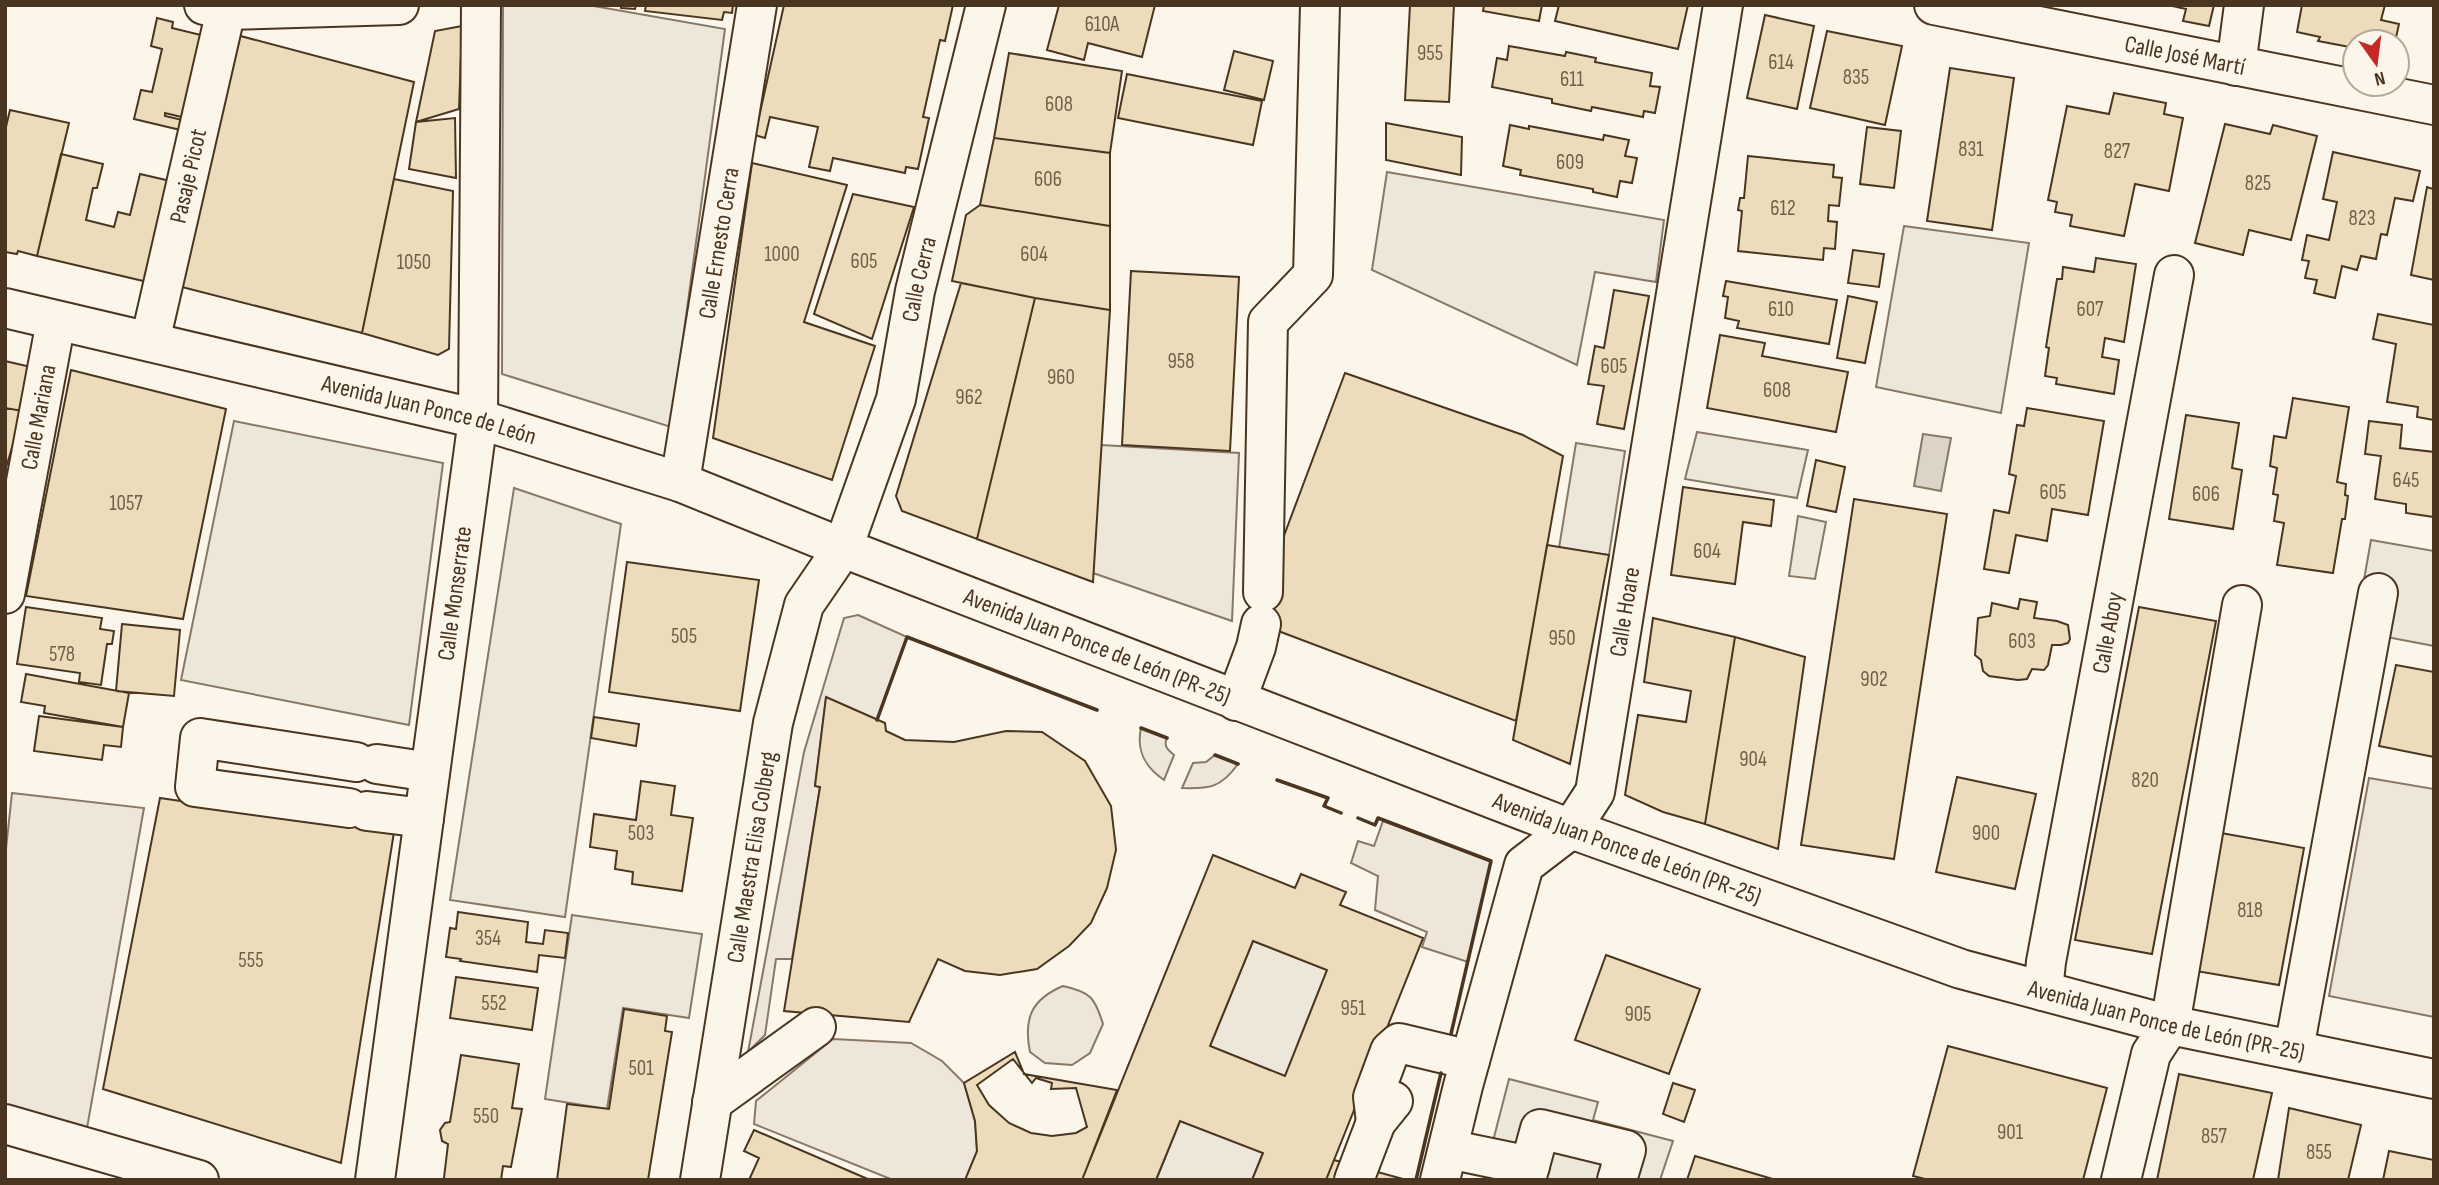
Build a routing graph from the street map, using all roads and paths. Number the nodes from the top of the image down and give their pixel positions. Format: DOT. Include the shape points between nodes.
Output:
graph roads {
  1 [pos="399,5"];
  2 [pos="481,5"];
  3 [pos="757,5"];
  4 [pos="986,5"];
  5 [pos="1320,5"];
  6 [pos="1723,5"];
  7 [pos="1934,5"];
  8 [pos="2245,5"];
  9 [pos="215,8"];
  10 [pos="2236,66"];
  11 [pos="2434,105"];
  12 [pos="2174,275"];
  13 [pos="5,308"];
  14 [pos="56,321"];
  15 [pos="152,342"];
  16 [pos="478,419"];
  17 [pos="680,482"];
  18 [pos="843,548"];
  19 [pos="2378,593"];
  20 [pos="5,594"];
  21 [pos="2242,605"];
  22 [pos="1236,701"];
  23 [pos="430,772"];
  24 [pos="424,818"];
  25 [pos="1571,829"];
  26 [pos="2043,991"];
  27 [pos="2170,1025"];
  28 [pos="816,1027"];
  29 [pos="2294,1049"];
  30 [pos="1470,1060"];
  31 [pos="2434,1079"];
  32 [pos="712,1102"];
  33 [pos="5,1124"];
  34 [pos="1444,1164"];
  35 [pos="1528,1173"];
  36 [pos="199,1180"];
  37 [pos="375,1180"];
  38 [pos="700,1180"];
  39 [pos="1354,1180"];
  40 [pos="1617,1180"];
  41 [pos="2121,1180"];
  1 -- 9 [label="street"];
  2 -- 16 [label="street, Calle Monserrate"];
  3 -- 17 [label="street, Calle Ernesto Cerra"];
  4 -- 18 [label="street, Calle Cerra" via="915,291 896,399"];
  5 -- 22 [label="street" via="1313,275 1268,322 1262,608 1256,647"];
  6 -- 25 [label="street, Calle Hoare" via="1595,792"];
  7 -- 10 [label="street, Calle José Martí"];
  8 -- 10 [label="street"];
  9 -- 15 [label="street, Pasaje Picot"];
  10 -- 11 [label="street, Calle José Martí"];
  12 -- 26 [label="street, Calle Aboy"];
  13 -- 14 [label="street, Avenida Juan Ponce de León"];
  14 -- 15 [label="street, Avenida Juan Ponce de León"];
  14 -- 20 [label="street, Calle Mariana"];
  15 -- 16 [label="street, Avenida Juan Ponce de León"];
  16 -- 17 [label="street, Avenida Juan Ponce de León"];
  16 -- 23 [label="street, Calle Monserrate"];
  17 -- 18 [label="street, Avenida Juan Ponce de León"];
  18 -- 22 [label="street, Avenida Juan Ponce de León (PR-25)"];
  18 -- 32 [label="street, Calle Maestra Elisa Colberg" via="804,605 774,723"];
  19 -- 29 [label="street"];
  21 -- 27 [label="street"];
  22 -- 25 [label="street, Avenida Juan Ponce de León (PR-25)"];
  23 -- 24 [label="street, Calle Monserrate"];
  23 -- 24 [label="street" via="200,738 195,787"];
  24 -- 37 [label="street, Calle Monserrate"];
  25 -- 26 [label="street, Avenida Juan Ponce de León (PR-25)" via="1961,969"];
  25 -- 30 [label="street, Calle Hoare" via="1524,865"];
  26 -- 27 [label="street, Avenida Juan Ponce de León (PR-25)"];
  27 -- 29 [label="street, Avenida Juan Ponce de León (PR-25)"];
  27 -- 41 [label="street" via="2151,1054"];
  28 -- 32 [label="street"];
  29 -- 31 [label="street, Avenida Juan Ponce de León (PR-25)"];
  30 -- 34 [label="street, Calle Hoare"];
  30 -- 39 [label="street" via="1399,1043 1390,1051 1373,1097 1376,1122"];
  32 -- 38 [label="street, Calle Maestra Elisa Colberg"];
  33 -- 36 [label="street"];
  34 -- 35 [label="street"];
  35 -- 40 [label="street" via="1540,1129 1626,1150"];
}
